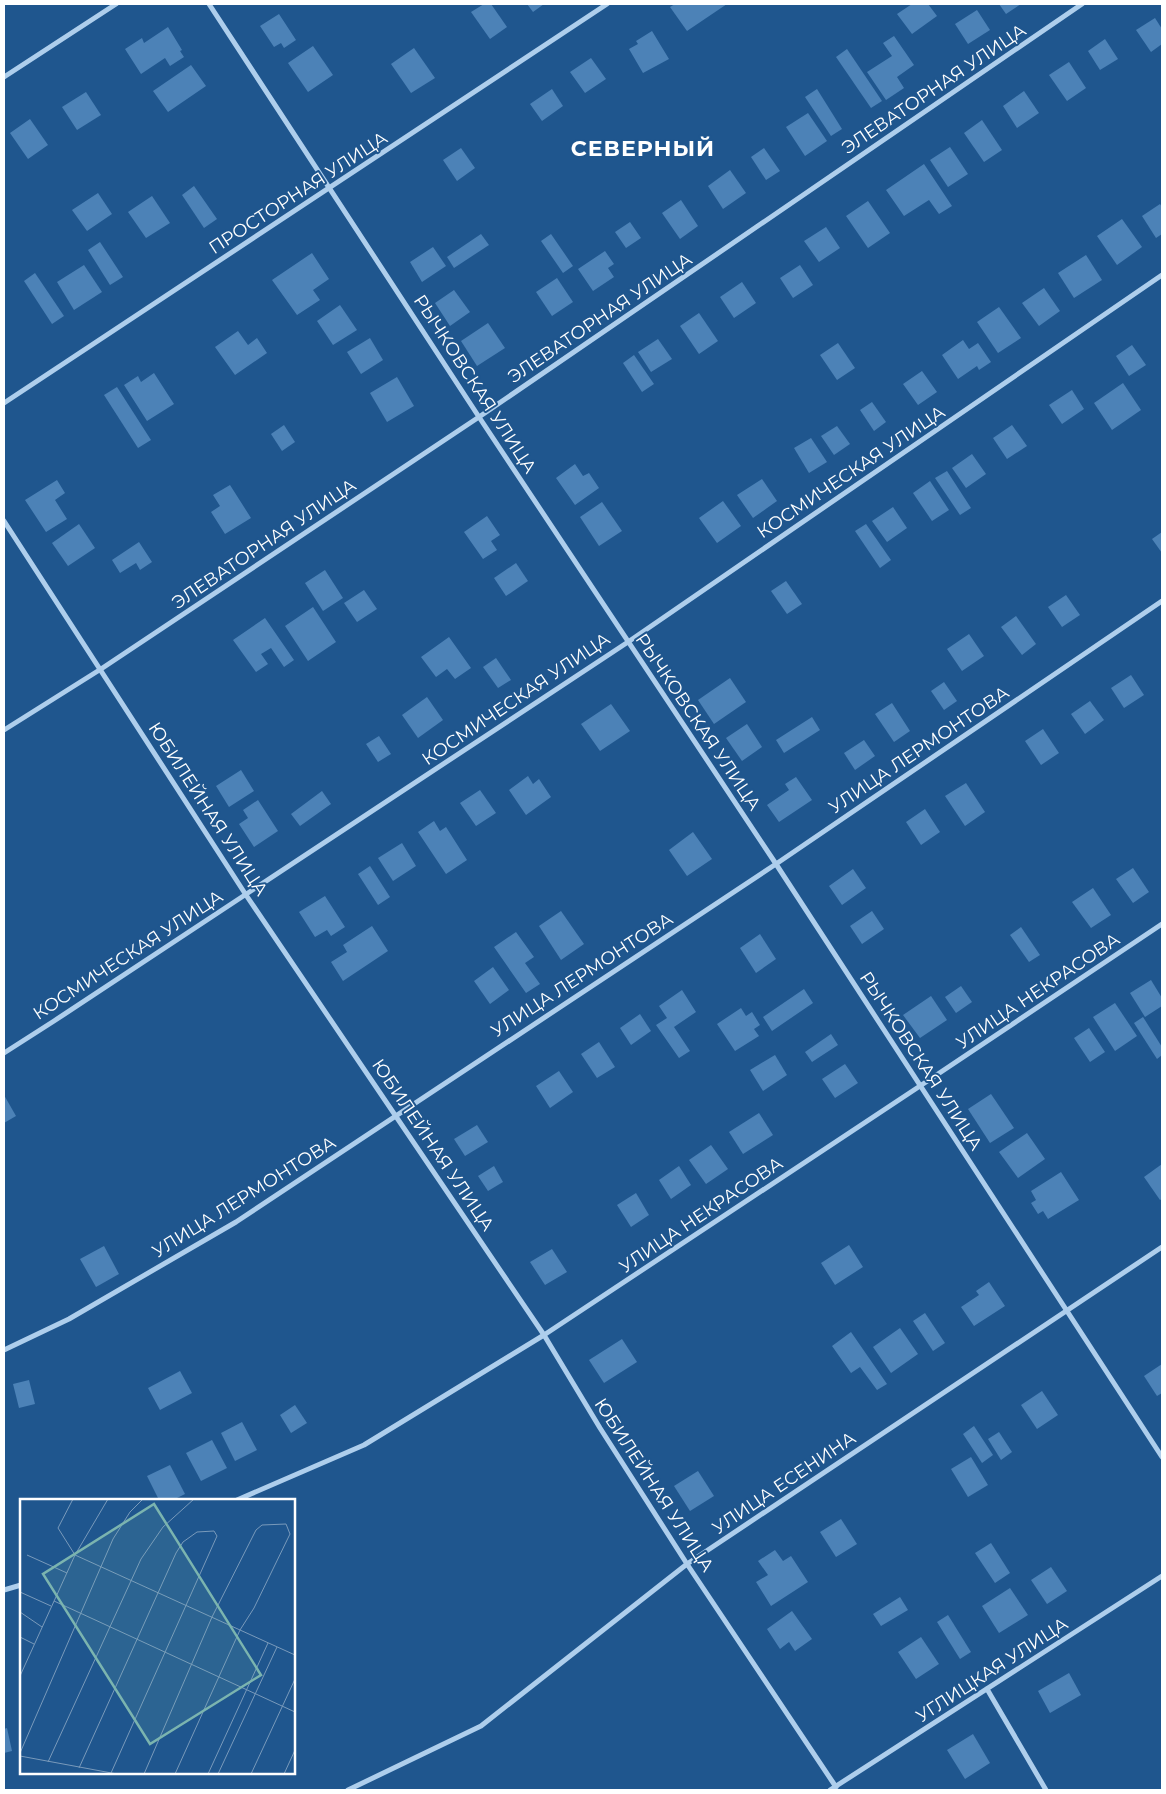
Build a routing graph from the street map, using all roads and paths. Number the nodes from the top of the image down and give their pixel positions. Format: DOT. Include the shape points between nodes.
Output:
graph roads {
  1 [pos="116,4"];
  2 [pos="209,4"];
  3 [pos="607,4"];
  4 [pos="1082,4"];
  5 [pos="4,78"];
  6 [pos="330,188"];
  7 [pos="1162,276"];
  8 [pos="4,403"];
  9 [pos="479,417"];
  10 [pos="4,521"];
  11 [pos="1162,601"];
  12 [pos="628,642"];
  13 [pos="101,669"];
  14 [pos="4,730"];
  15 [pos="776,864"];
  16 [pos="246,894"];
  17 [pos="1162,924"];
  18 [pos="4,1052"];
  19 [pos="920,1086"];
  20 [pos="396,1114"];
  21 [pos="1162,1247"];
  22 [pos="1068,1310"];
  23 [pos="544,1335"];
  24 [pos="4,1350"];
  25 [pos="1162,1457"];
  26 [pos="239,1499"];
  27 [pos="687,1564"];
  28 [pos="1162,1576"];
  29 [pos="20,1585"];
  30 [pos="4,1590"];
  31 [pos="987,1689"];
  32 [pos="836,1789"];
  33 [pos="348,1790"];
  34 [pos="830,1790"];
  35 [pos="1046,1790"];
  1 -- 5 [label="street"];
  2 -- 6 [label="street, РЫЧКОВСКАЯ УЛИЦА"];
  3 -- 6 [label="street, ПРОСТОРНАЯ УЛИЦА"];
  4 -- 9 [label="street, ЭЛЕВАТОРНАЯ УЛИЦА"];
  6 -- 8 [label="street, ПРОСТОРНАЯ УЛИЦА"];
  6 -- 9 [label="street, РЫЧКОВСКАЯ УЛИЦА"];
  7 -- 12 [label="street, КОСМИЧЕСКАЯ УЛИЦА"];
  9 -- 12 [label="street, РЫЧКОВСКАЯ УЛИЦА"];
  9 -- 13 [label="street, ЭЛЕВАТОРНАЯ УЛИЦА"];
  10 -- 13 [label="street, ЮБИЛЕЙНАЯ УЛИЦА"];
  11 -- 15 [label="street, УЛИЦА ЛЕРМОНТОВА"];
  12 -- 15 [label="street, РЫЧКОВСКАЯ УЛИЦА"];
  12 -- 16 [label="street, КОСМИЧЕСКАЯ УЛИЦА"];
  13 -- 14 [label="street, ЭЛЕВАТОРНАЯ УЛИЦА"];
  13 -- 16 [label="street, ЮБИЛЕЙНАЯ УЛИЦА"];
  15 -- 19 [label="street, РЫЧКОВСКАЯ УЛИЦА"];
  15 -- 20 [label="street, УЛИЦА ЛЕРМОНТОВА"];
  16 -- 18 [label="street, КОСМИЧЕСКАЯ УЛИЦА"];
  16 -- 20 [label="street, ЮБИЛЕЙНАЯ УЛИЦА"];
  17 -- 19 [label="street, УЛИЦА НЕКРАСОВА"];
  19 -- 22 [label="street, РЫЧКОВСКАЯ УЛИЦА"];
  19 -- 23 [label="street, УЛИЦА НЕКРАСОВА"];
  20 -- 23 [label="street, ЮБИЛЕЙНАЯ УЛИЦА"];
  20 -- 24 [label="street, УЛИЦА ЛЕРМОНТОВА" via="236,1222 68,1320"];
  21 -- 22 [label="street, УЛИЦА ЕСЕНИНА"];
  22 -- 25 [label="street, РЫЧКОВСКАЯ УЛИЦА"];
  22 -- 27 [label="street, УЛИЦА ЕСЕНИНА"];
  23 -- 26 [label="street, УЛИЦА НЕКРАСОВА" via="364,1445"];
  23 -- 27 [label="street, ЮБИЛЕЙНАЯ УЛИЦА"];
  27 -- 32 [label="street, ЮБИЛЕЙНАЯ УЛИЦА"];
  27 -- 33 [label="street, УЛИЦА ЕСЕНИНА" via="481,1726"];
  28 -- 31 [label="street, УГЛИЦКАЯ УЛИЦА"];
  29 -- 30 [label="street"];
  31 -- 32 [label="street, УГЛИЦКАЯ УЛИЦА"];
  31 -- 35 [label="street"];
  32 -- 34 [label="street, УГЛИЦКАЯ УЛИЦА"];
}
